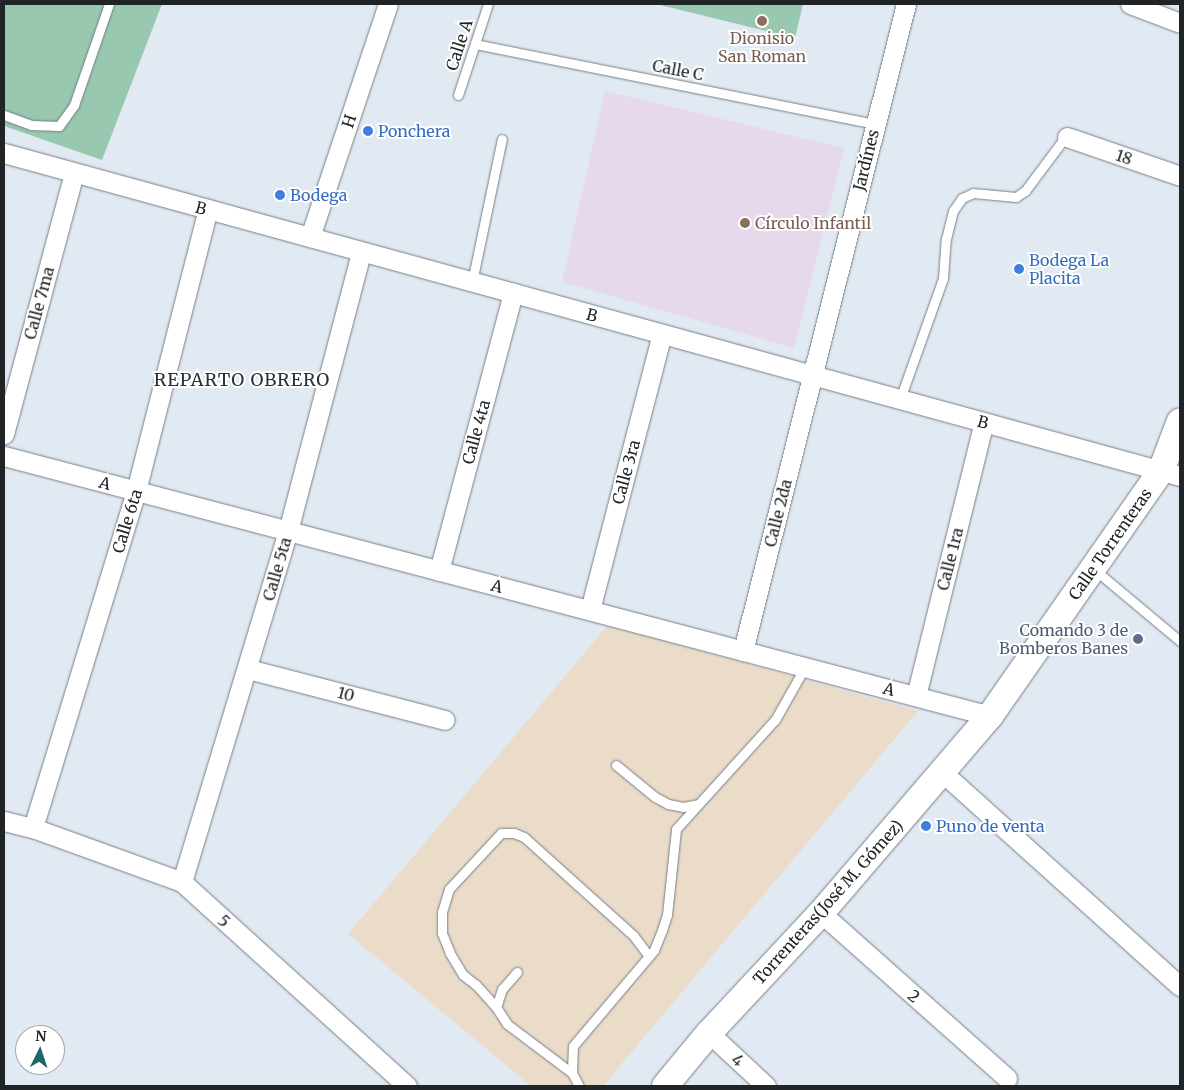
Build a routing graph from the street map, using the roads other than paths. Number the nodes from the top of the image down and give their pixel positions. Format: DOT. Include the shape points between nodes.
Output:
graph roads {
  1 [pos="109,4"];
  2 [pos="388,4"];
  3 [pos="488,4"];
  4 [pos="906,4"];
  5 [pos="1130,4"];
  6 [pos="1180,23"];
  7 [pos="475,44"];
  8 [pos="458,95"];
  9 [pos="4,115"];
  10 [pos="876,124"];
  11 [pos="1067,137"];
  12 [pos="502,139"];
  13 [pos="4,154"];
  14 [pos="74,173"];
  15 [pos="1180,176"];
  16 [pos="208,209"];
  17 [pos="310,238"];
  18 [pos="361,252"];
  19 [pos="472,282"];
  20 [pos="513,293"];
  21 [pos="662,334"];
  22 [pos="813,375"];
  23 [pos="900,399"];
  24 [pos="1180,421"];
  25 [pos="984,422"];
  26 [pos="4,434"];
  27 [pos="4,456"];
  28 [pos="1171,473"];
  29 [pos="136,491"];
  30 [pos="288,531"];
  31 [pos="1093,568"];
  32 [pos="438,571"];
  33 [pos="590,610"];
  34 [pos="1180,640"];
  35 [pos="744,651"];
  36 [pos="805,667"];
  37 [pos="248,669"];
  38 [pos="916,696"];
  39 [pos="990,716"];
  40 [pos="444,720"];
  41 [pos="616,765"];
  42 [pos="942,772"];
  43 [pos="698,804"];
  44 [pos="4,821"];
  45 [pos="33,828"];
  46 [pos="182,882"];
  47 [pos="821,913"];
  48 [pos="649,956"];
  49 [pos="517,972"];
  50 [pos="1180,986"];
  51 [pos="496,1007"];
  52 [pos="709,1033"];
  53 [pos="572,1072"];
  54 [pos="1007,1078"];
  55 [pos="407,1086"];
  56 [pos="579,1086"];
  57 [pos="665,1086"];
  58 [pos="766,1086"];
  1 -- 9 [label="lane" via="74,105 59,126 31,125"];
  2 -- 17 [label="street, H"];
  3 -- 7 [label="lane, Calle A"];
  4 -- 10 [label="street, Jardínes"];
  5 -- 6 [label="street"];
  7 -- 8 [label="lane, Calle A"];
  7 -- 10 [label="lane, Calle C"];
  10 -- 22 [label="street, Jardínes"];
  11 -- 15 [label="street, 18"];
  11 -- 23 [label="lane" via="1025,191 1016,197 973,193 962,198 953,211 946,239 943,278"];
  12 -- 19 [label="lane"];
  13 -- 14 [label="street, B"];
  14 -- 16 [label="street, B"];
  14 -- 26 [label="street, Calle 7ma"];
  16 -- 17 [label="street, B"];
  16 -- 29 [label="street, Calle 6ta"];
  17 -- 18 [label="street, B"];
  18 -- 19 [label="street, B"];
  18 -- 30 [label="street, Calle 5ta"];
  19 -- 20 [label="street, B"];
  20 -- 21 [label="street, B"];
  20 -- 32 [label="street, Calle 4ta"];
  21 -- 22 [label="street, B"];
  21 -- 33 [label="street, Calle 3ra"];
  22 -- 23 [label="street, B"];
  22 -- 35 [label="street, Calle 2da"];
  23 -- 25 [label="street, B"];
  24 -- 28 [label="street, Calle Torrenteras"];
  25 -- 28 [label="street, B"];
  25 -- 38 [label="street, Calle 1ra"];
  27 -- 29 [label="street, A"];
  28 -- 31 [label="street, Calle Torrenteras"];
  29 -- 30 [label="street, A"];
  29 -- 45 [label="street, Calle 6ta"];
  30 -- 32 [label="street, A"];
  30 -- 37 [label="street, Calle 5ta"];
  31 -- 34 [label="lane"];
  31 -- 39 [label="street, Calle Torrenteras"];
  32 -- 33 [label="street, A"];
  33 -- 35 [label="street, A"];
  35 -- 36 [label="street, A"];
  36 -- 38 [label="street, A"];
  36 -- 43 [label="lane" via="775,720"];
  37 -- 40 [label="street, 10"];
  37 -- 46 [label="street, Calle 5ta"];
  38 -- 39 [label="street, A"];
  39 -- 42 [label="street, Torrenteras(José M. Gómez)"];
  41 -- 43 [label="lane" via="668,804 683,807"];
  42 -- 47 [label="street, Torrenteras(José M. Gómez)"];
  42 -- 50 [label="street"];
  43 -- 48 [label="lane" via="676,829 666,915"];
  44 -- 45 [label="street, 5"];
  45 -- 46 [label="street, 5"];
  46 -- 55 [label="street, 5"];
  47 -- 52 [label="street, Torrenteras(José M. Gómez)"];
  47 -- 54 [label="street, 2"];
  48 -- 51 [label="lane" via="633,934 524,837 514,833 502,834 449,889 442,912 442,933 453,959 463,975"];
  48 -- 53 [label="lane" via="573,1046"];
  49 -- 51 [label="lane" via="502,989"];
  51 -- 53 [label="lane" via="507,1024"];
  52 -- 57 [label="street, Torrenteras(José M. Gómez)"];
  52 -- 58 [label="street, 4"];
  53 -- 56 [label="lane"];
}
